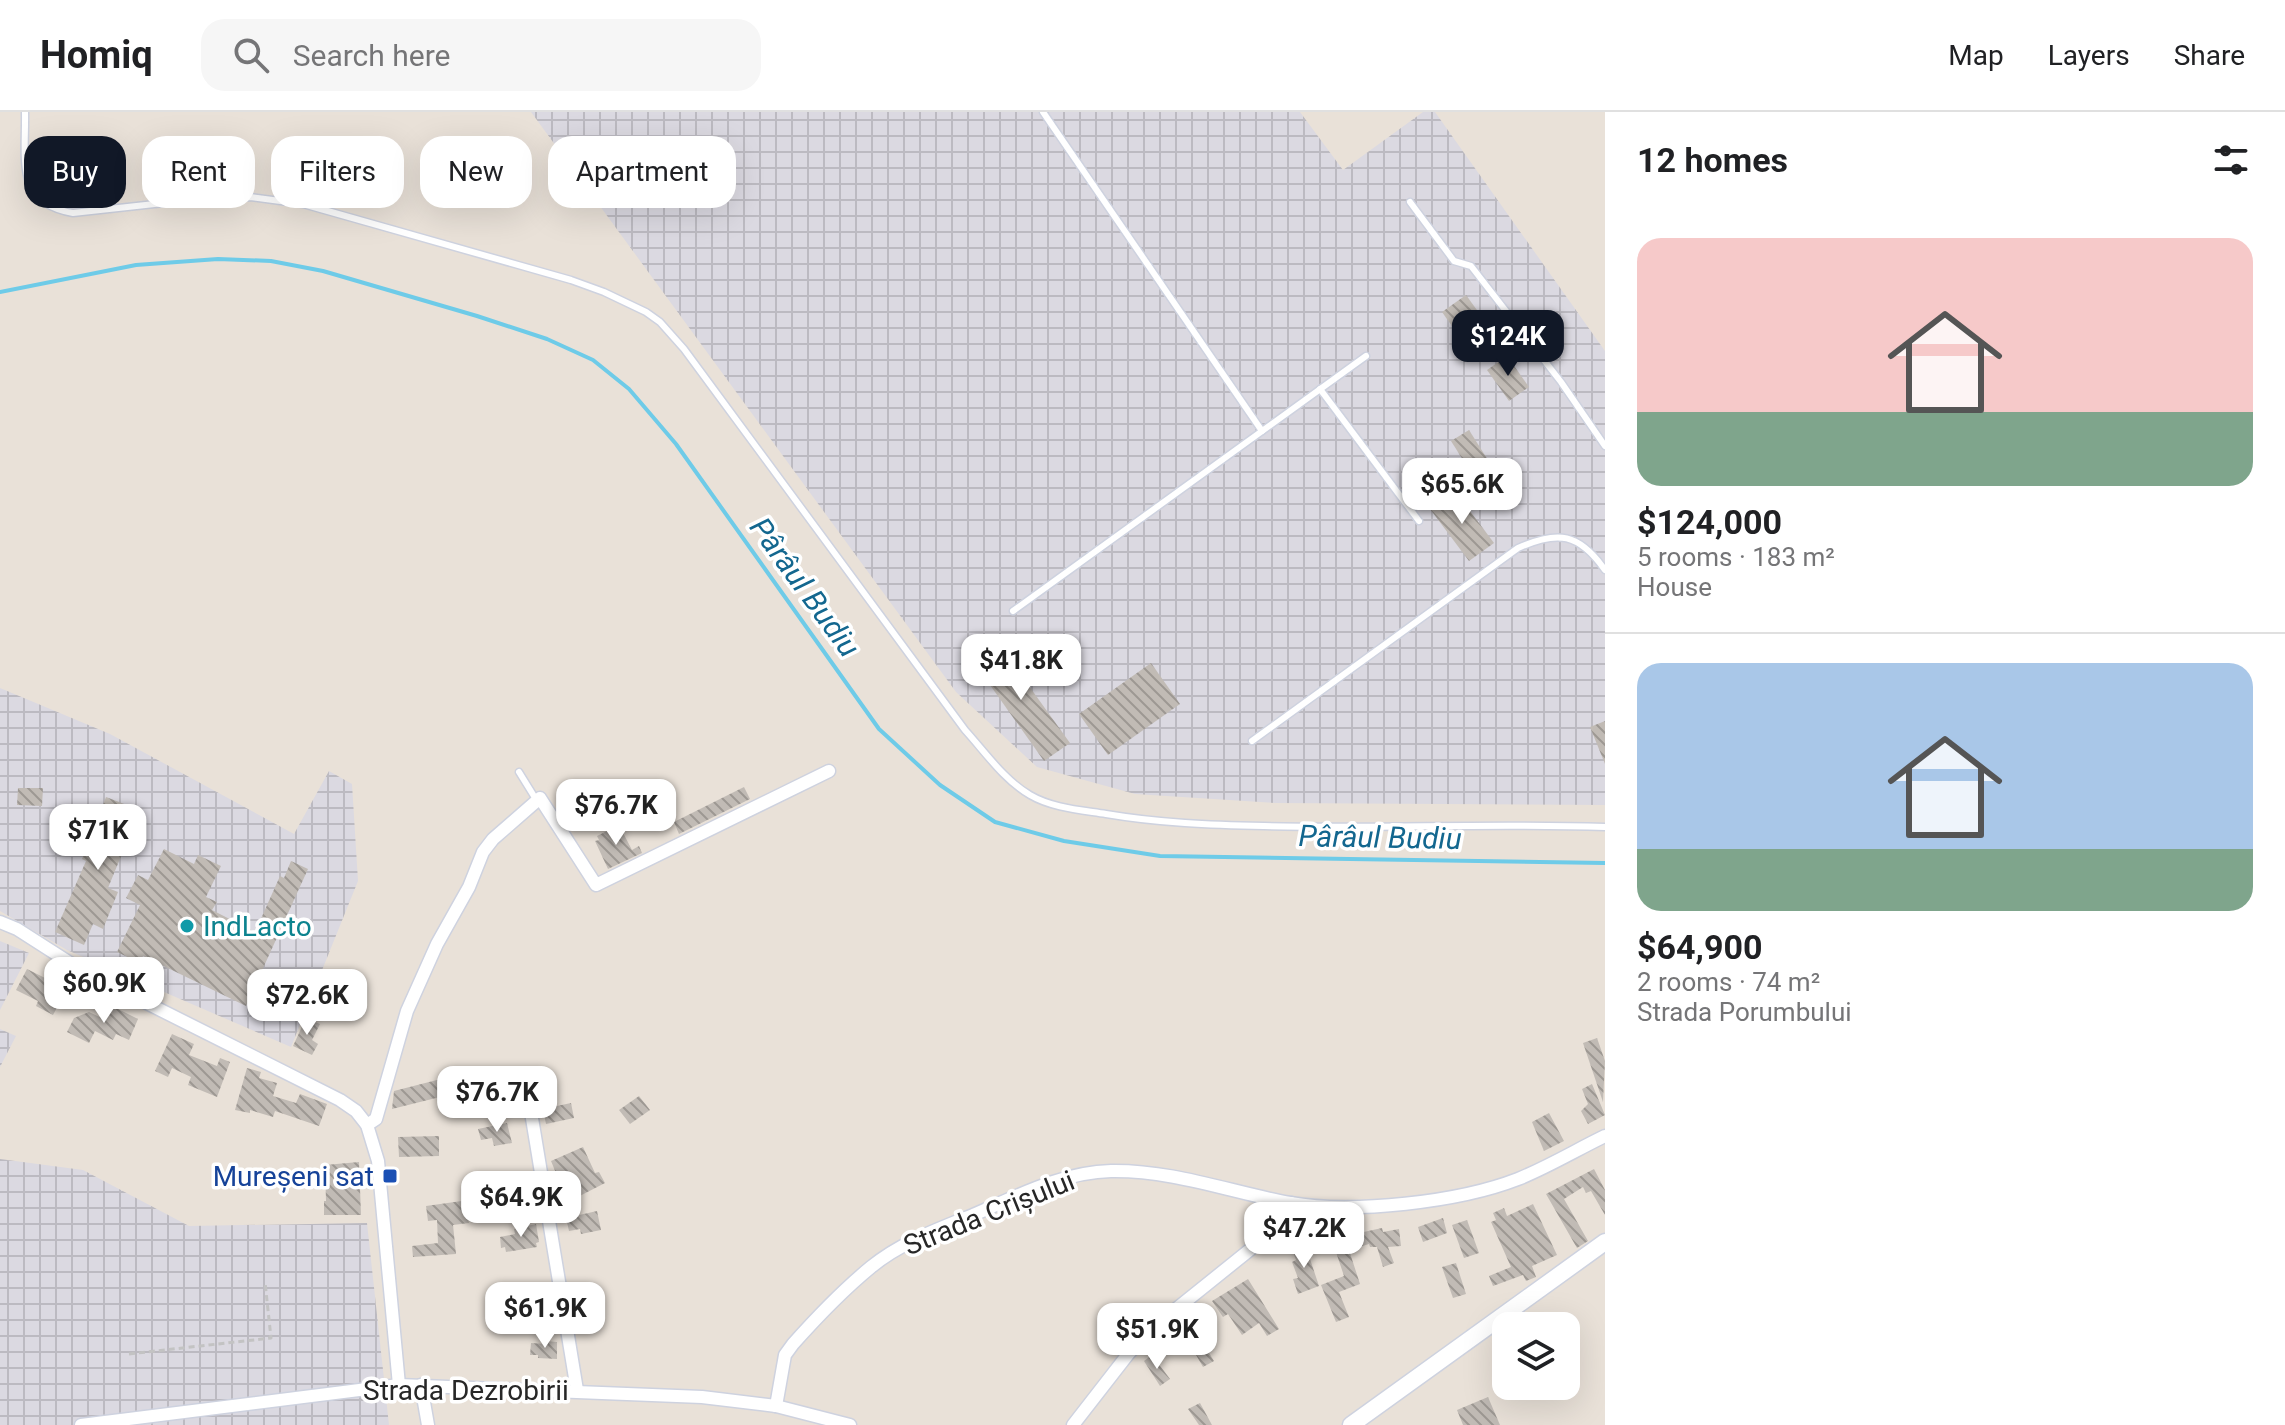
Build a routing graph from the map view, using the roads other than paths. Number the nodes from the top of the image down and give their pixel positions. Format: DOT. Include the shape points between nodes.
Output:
graph roads {
  1 [pos="25,112"];
  2 [pos="1043,112"];
  3 [pos="1410,202"];
  4 [pos="1366,356"];
  5 [pos="1320,389"];
  6 [pos="1262,431"];
  7 [pos="1605,446"];
  8 [pos="1419,521"];
  9 [pos="1605,570"];
  10 [pos="1013,611"];
  11 [pos="1252,741"];
  12 [pos="829,771"];
  13 [pos="519,772"];
  14 [pos="538,800"];
  15 [pos="1605,827"];
  16 [pos="0,922"];
  17 [pos="525,1076"];
  18 [pos="367,1125"];
  19 [pos="1605,1136"];
  20 [pos="1291,1203"];
  21 [pos="1605,1242"];
  22 [pos="399,1385"];
  23 [pos="421,1385"];
  24 [pos="577,1390"];
  25 [pos="776,1406"];
  26 [pos="81,1425"];
  27 [pos="428,1425"];
  28 [pos="850,1425"];
  29 [pos="1073,1425"];
  30 [pos="1351,1425"];
  1 -- 15 [label="lane" via="26,174 37,197 55,210 73,213 250,197 303,204 571,280 646,312 684,349 965,730 1029,795 1083,810 1198,825"];
  2 -- 6 [label="lane"];
  3 -- 7 [label="lane" via="1454,261 1471,266"];
  4 -- 5 [label="lane"];
  5 -- 6 [label="lane"];
  5 -- 8 [label="lane"];
  6 -- 10 [label="lane"];
  9 -- 11 [label="lane" via="1594,554 1567,538 1542,537 1518,548"];
  12 -- 14 [label="street" via="596,885"];
  13 -- 14 [label="lane"];
  14 -- 18 [label="street" via="483,852 407,1011 378,1114"];
  16 -- 18 [label="street" via="81,970 340,1100"];
  17 -- 24 [label="street"];
  18 -- 22 [label="street" via="378,1161"];
  19 -- 20 [label="street, Strada Crișului" via="1517,1179 1473,1192 1369,1205"];
  20 -- 25 [label="street, Strada Crișului" via="1168,1174 1111,1171 1043,1186 925,1235 871,1267 785,1355"];
  20 -- 29 [label="street" via="1272,1232 1129,1353"];
  21 -- 30 [label="main road"];
  22 -- 23 [label="street, Strada Dezrobirii"];
  22 -- 26 [label="street, Strada Dezrobirii"];
  23 -- 24 [label="street, Strada Dezrobirii"];
  23 -- 27 [label="street"];
  24 -- 25 [label="street, Strada Dezrobirii"];
  25 -- 28 [label="street, Strada Dezrobirii"];
}
